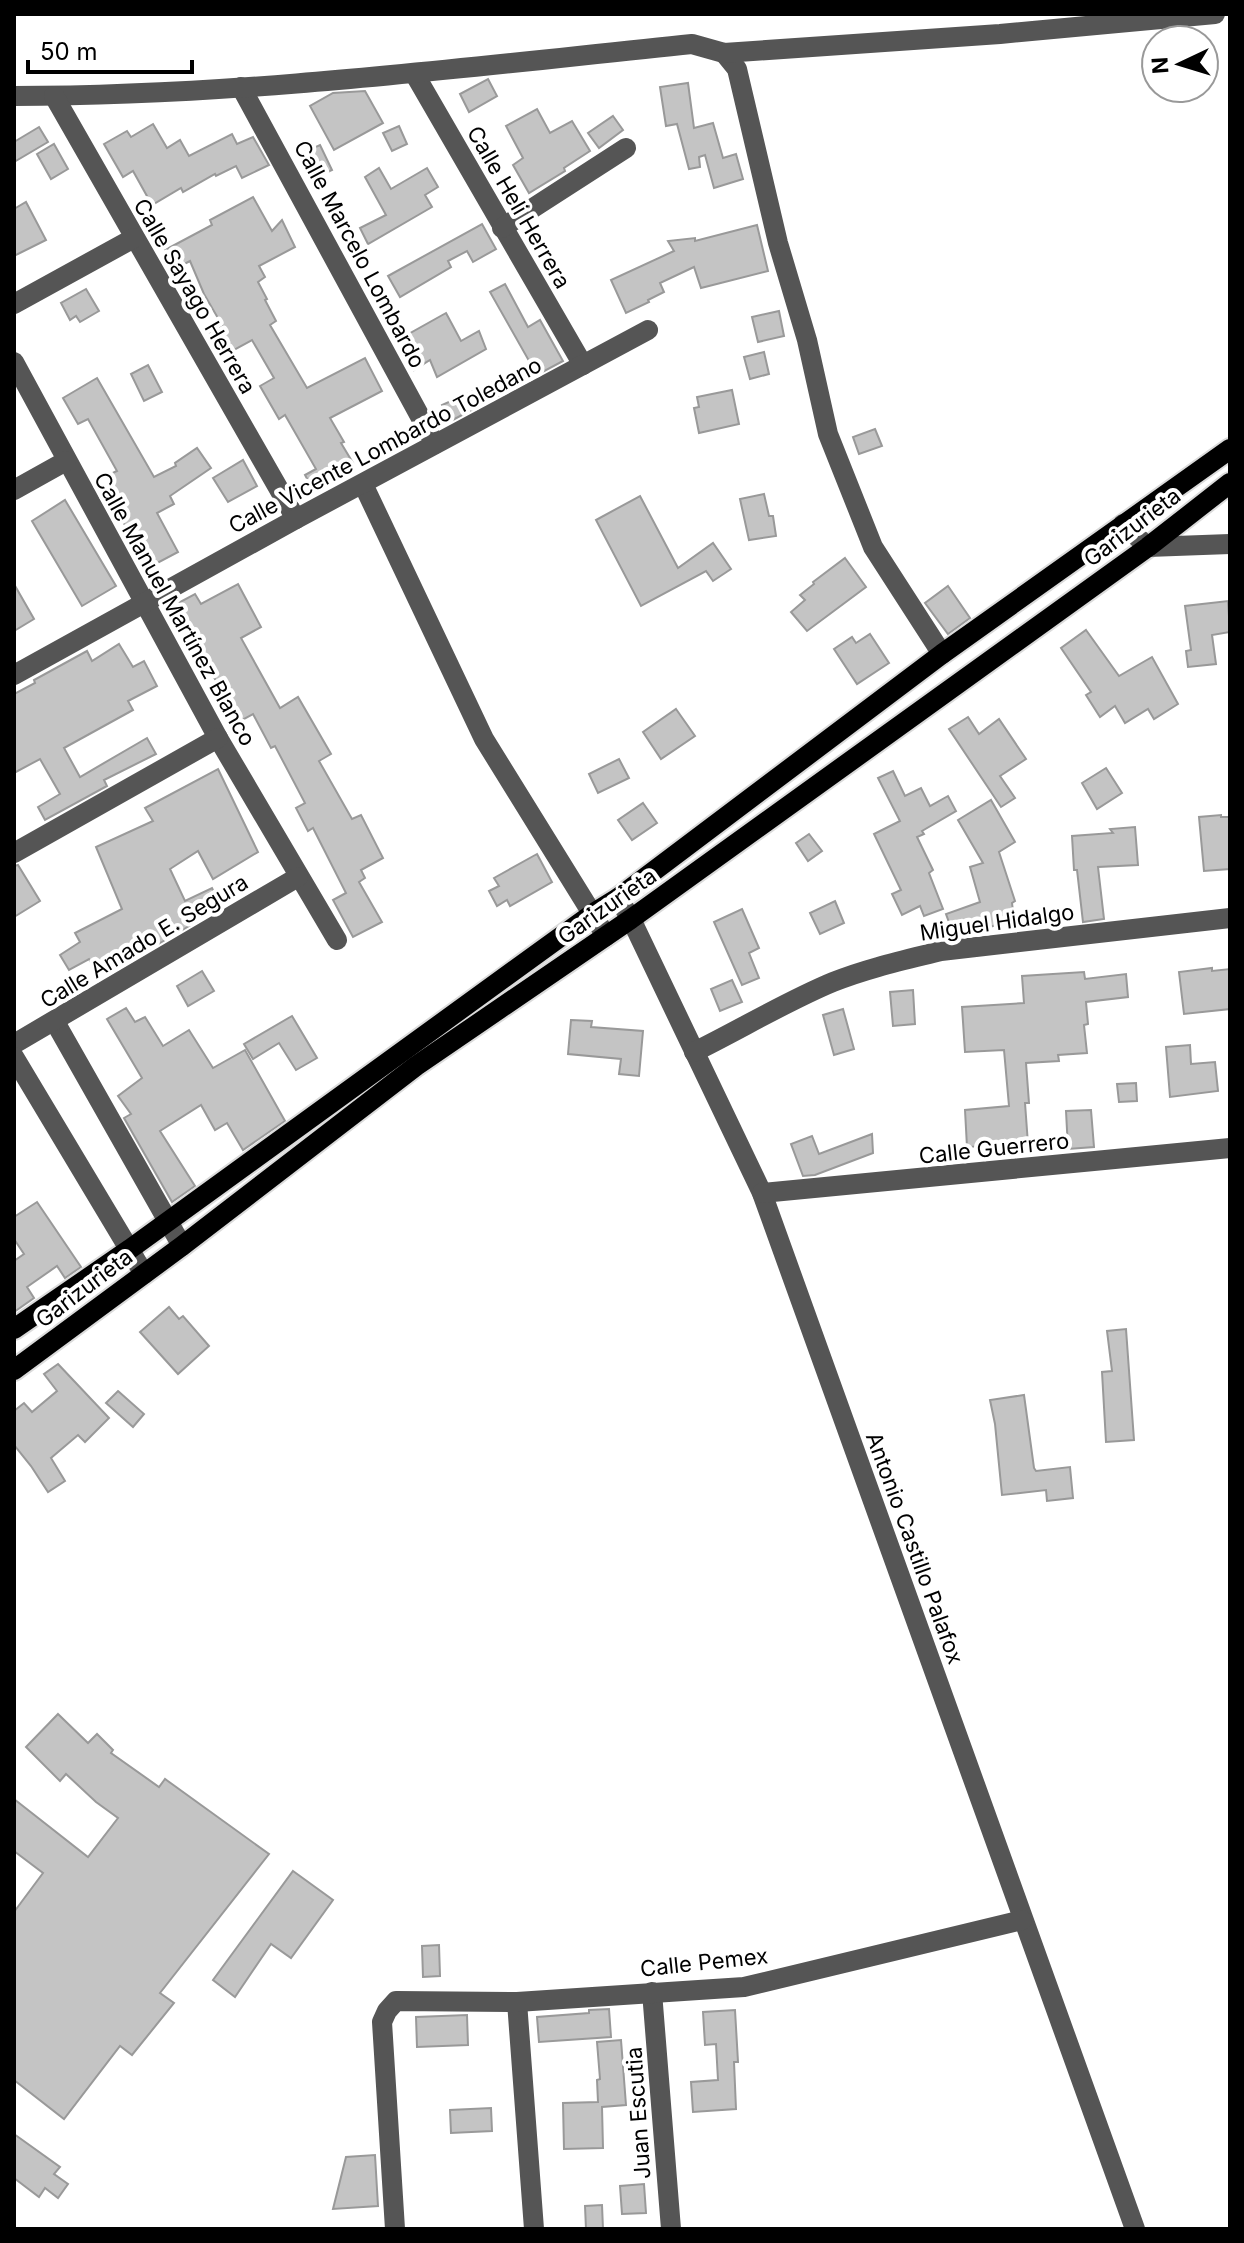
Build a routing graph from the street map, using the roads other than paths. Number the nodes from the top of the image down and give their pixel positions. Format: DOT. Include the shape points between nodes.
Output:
graph roads {
  1 [pos="1215,14"];
  2 [pos="724,53"];
  3 [pos="414,73"];
  4 [pos="241,87"];
  5 [pos="14,96"];
  6 [pos="54,96"];
  7 [pos="626,148"];
  8 [pos="502,228"];
  9 [pos="134,238"];
  10 [pos="14,304"];
  11 [pos="648,330"];
  12 [pos="14,362"];
  13 [pos="583,365"];
  14 [pos="435,444"];
  15 [pos="1230,449"];
  16 [pos="66,461"];
  17 [pos="1230,483"];
  18 [pos="363,484"];
  19 [pos="14,490"];
  20 [pos="296,519"];
  21 [pos="1123,524"];
  22 [pos="1230,544"];
  23 [pos="1148,547"];
  24 [pos="145,603"];
  25 [pos="942,654"];
  26 [pos="14,675"];
  27 [pos="218,738"];
  28 [pos="14,853"];
  29 [pos="298,877"];
  30 [pos="618,898"];
  31 [pos="592,914"];
  32 [pos="1230,918"];
  33 [pos="631,919"];
  34 [pos="606,936"];
  35 [pos="337,940"];
  36 [pos="55,1022"];
  37 [pos="14,1044"];
  38 [pos="694,1052"];
  39 [pos="14,1057"];
  40 [pos="1230,1148"];
  41 [pos="762,1193"];
  42 [pos="167,1221"];
  43 [pos="182,1246"];
  44 [pos="130,1249"];
  45 [pos="144,1274"];
  46 [pos="14,1329"];
  47 [pos="14,1370"];
  48 [pos="1022,1920"];
  49 [pos="652,1992"];
  50 [pos="517,2002"];
  51 [pos="395,2229"];
  52 [pos="534,2229"];
  53 [pos="671,2229"];
  54 [pos="1135,2229"];
  1 -- 2 [label="street"];
  2 -- 3 [label="street" via="692,44"];
  2 -- 25 [label="street" via="737,69 828,434 873,547"];
  3 -- 4 [label="street"];
  3 -- 8 [label="street, Calle Heli Herrera"];
  4 -- 6 [label="street"];
  4 -- 14 [label="street, Calle Marcelo Lombardo"];
  5 -- 6 [label="street"];
  6 -- 9 [label="street, Calle Sayago Herrera"];
  7 -- 8 [label="street"];
  8 -- 13 [label="street, Calle Heli Herrera"];
  9 -- 10 [label="street"];
  9 -- 20 [label="street, Calle Sayago Herrera"];
  11 -- 13 [label="street, Calle Vicente Lombardo Toledano"];
  12 -- 16 [label="street, Calle Manuel Martínez Blanco"];
  13 -- 14 [label="street, Calle Vicente Lombardo Toledano"];
  14 -- 18 [label="street, Calle Vicente Lombardo Toledano"];
  15 -- 21 [label="main road, Garizurieta"];
  16 -- 19 [label="street"];
  16 -- 24 [label="street, Calle Manuel Martínez Blanco"];
  17 -- 23 [label="main road, Garizurieta"];
  18 -- 20 [label="street, Calle Vicente Lombardo Toledano"];
  18 -- 31 [label="street" via="484,739"];
  20 -- 24 [label="street, Calle Vicente Lombardo Toledano"];
  21 -- 23 [label="street"];
  21 -- 25 [label="main road, Garizurieta"];
  22 -- 23 [label="street"];
  23 -- 33 [label="main road, Garizurieta"];
  24 -- 26 [label="street, Calle Vicente Lombardo Toledano"];
  24 -- 27 [label="street, Calle Manuel Martínez Blanco"];
  25 -- 30 [label="main road, Garizurieta"];
  27 -- 28 [label="street"];
  27 -- 29 [label="street, Calle Manuel Martínez Blanco"];
  29 -- 35 [label="street, Calle Manuel Martínez Blanco"];
  29 -- 36 [label="street, Calle Amado E. Segura"];
  30 -- 31 [label="main road, Garizurieta"];
  30 -- 33 [label="street, Antonio Castillo Palafox"];
  31 -- 34 [label="street"];
  31 -- 42 [label="main road, Garizurieta"];
  32 -- 38 [label="street, Miguel Hidalgo" via="941,951 903,960 831,983"];
  33 -- 34 [label="main road, Garizurieta"];
  33 -- 38 [label="street, Antonio Castillo Palafox"];
  34 -- 43 [label="main road, Garizurieta" via="416,1066"];
  36 -- 37 [label="street, Calle Amado E. Segura"];
  36 -- 42 [label="street"];
  38 -- 41 [label="street, Antonio Castillo Palafox"];
  39 -- 44 [label="street"];
  40 -- 41 [label="street, Calle Guerrero"];
  41 -- 48 [label="street, Antonio Castillo Palafox"];
  42 -- 43 [label="street"];
  42 -- 44 [label="main road, Garizurieta"];
  43 -- 45 [label="main road, Garizurieta"];
  44 -- 45 [label="street"];
  44 -- 46 [label="main road, Garizurieta"];
  45 -- 47 [label="main road, Garizurieta"];
  48 -- 49 [label="street, Calle Pemex" via="744,1987"];
  48 -- 54 [label="street, Antonio Castillo Palafox"];
  49 -- 50 [label="street, Calle Pemex"];
  49 -- 53 [label="street, Juan Escutia"];
  50 -- 51 [label="street, Calle Pemex" via="396,2001 387,2011 382,2022"];
  50 -- 52 [label="street"];
}
